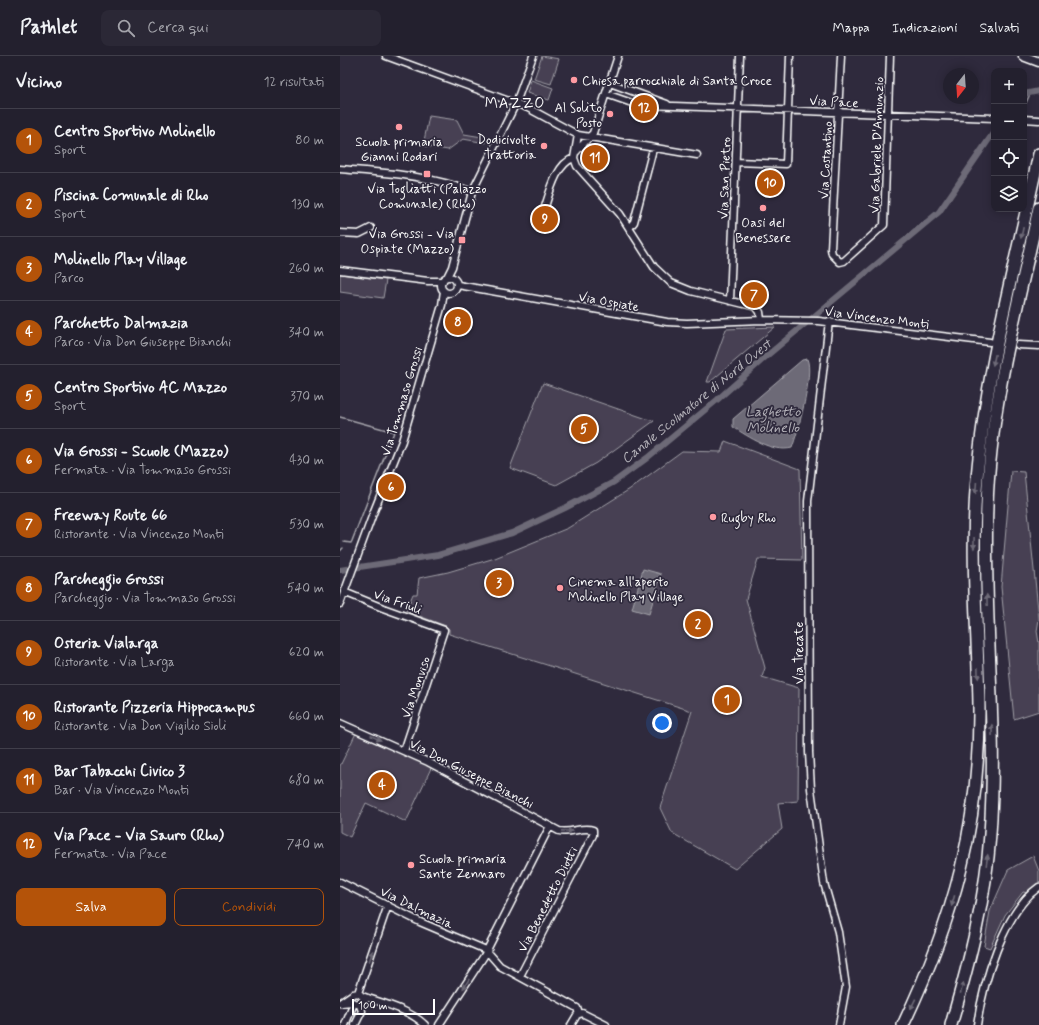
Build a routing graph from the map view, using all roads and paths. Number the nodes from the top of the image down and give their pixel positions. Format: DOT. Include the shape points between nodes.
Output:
graph roads {
  1 [pos="386,56"];
  2 [pos="533,56"];
  3 [pos="618,56"];
  4 [pos="740,56"];
  5 [pos="790,56"];
  6 [pos="841,56"];
  7 [pos="890,56"];
  8 [pos="1023,56"];
  9 [pos="1039,62"];
  10 [pos="610,84"];
  11 [pos="606,94"];
  12 [pos="641,94"];
  13 [pos="516,103"];
  14 [pos="639,104"];
  15 [pos="672,106"];
  16 [pos="738,109"];
  17 [pos="788,110"];
  18 [pos="838,113"];
  19 [pos="888,115"];
  20 [pos="991,118"];
  21 [pos="1027,120"];
  22 [pos="1039,120"];
  23 [pos="578,135"];
  24 [pos="590,137"];
  25 [pos="652,149"];
  26 [pos="1039,154"];
  27 [pos="575,155"];
  28 [pos="697,155"];
  29 [pos="736,162"];
  30 [pos="340,169"];
  31 [pos="472,192"];
  32 [pos="1039,208"];
  33 [pos="544,213"];
  34 [pos="371,228"];
  35 [pos="629,228"];
  36 [pos="340,233"];
  37 [pos="840,262"];
  38 [pos="340,270"];
  39 [pos="446,280"];
  40 [pos="458,284"];
  41 [pos="446,293"];
  42 [pos="730,301"];
  43 [pos="759,320"];
  44 [pos="829,321"];
  45 [pos="990,342"];
  46 [pos="1018,345"];
  47 [pos="1039,346"];
  48 [pos="344,592"];
  49 [pos="340,604"];
  50 [pos="444,630"];
  51 [pos="340,723"];
  52 [pos="404,750"];
  53 [pos="550,826"];
  54 [pos="594,831"];
  55 [pos="340,882"];
  56 [pos="1039,887"];
  57 [pos="388,905"];
  58 [pos="486,950"];
  59 [pos="520,976"];
  60 [pos="358,999"];
  61 [pos="340,1004"];
  62 [pos="580,1014"];
  63 [pos="345,1025"];
  64 [pos="355,1025"];
  65 [pos="425,1025"];
  66 [pos="439,1025"];
  67 [pos="571,1025"];
  68 [pos="606,1025"];
  69 [pos="839,1025"];
  70 [pos="903,1025"];
  71 [pos="951,1025"];
  72 [pos="977,1025"];
  1 -- 13 [label="street"];
  2 -- 13 [label="street"];
  3 -- 10 [label="street"];
  4 -- 16 [label="street, Via San Pietro"];
  5 -- 17 [label="street"];
  6 -- 18 [label="street, Via Costantino"];
  7 -- 19 [label="street, Via Gabriele D'Annunzio"];
  8 -- 9 [label="street"];
  10 -- 11 [label="street"];
  10 -- 12 [label="street, Via Pace"];
  11 -- 14 [label="street, Via Pace"];
  11 -- 24 [label="street"];
  12 -- 14 [label="street"];
  12 -- 15 [label="street, Via Pace"];
  13 -- 23 [label="street"];
  13 -- 31 [label="street"];
  14 -- 15 [label="street, Via Pace"];
  15 -- 16 [label="street, Via Pace"];
  16 -- 17 [label="street, Via Pace"];
  16 -- 29 [label="street, Via San Pietro"];
  17 -- 18 [label="street, Via Pace"];
  17 -- 29 [label="street" via="786,164"];
  18 -- 19 [label="street, Via Pace"];
  18 -- 37 [label="street, Via Costantino" via="831,249 832,254"];
  19 -- 20 [label="street, Via Pace"];
  19 -- 37 [label="street, Via Gabriele D'Annunzio" via="884,226"];
  21 -- 22 [label="street"];
  23 -- 24 [label="street"];
  23 -- 27 [label="street"];
  24 -- 25 [label="street"];
  24 -- 27 [label="street"];
  25 -- 28 [label="street"];
  25 -- 35 [label="street" via="634,222"];
  26 -- 70 [label="highway, one-way" via="991,376 977,478 974,556 979,709 977,781 969,838 942,935"];
  27 -- 33 [label="street" via="561,169"];
  27 -- 35 [label="street" via="582,172 620,214"];
  29 -- 42 [label="street, Via San Pietro"];
  30 -- 31 [label="street" via="429,179"];
  31 -- 39 [label="street" via="452,267"];
  71 -- 32 [label="highway, one-way" via="972,948 990,835 992,762 986,545 989,468 998,399"];
  34 -- 36 [label="street" via="359,234"];
  35 -- 42 [label="street" via="650,262 671,283"];
  38 -- 39 [label="street" via="432,281"];
  39 -- 40 [label="street"];
  39 -- 41 [label="street"];
  40 -- 41 [label="street" via="455,291"];
  40 -- 43 [label="street, Via Ospiate" via="662,322"];
  41 -- 48 [label="street, Via Tommaso Grossi" via="402,441"];
  42 -- 43 [label="street" via="755,307 760,312"];
  43 -- 44 [label="street, Via Vincenzo Monti"];
  44 -- 45 [label="street, Via Vincenzo Monti"];
  44 -- 69 [label="street, Via Trecate" via="808,501 809,761 810,789 824,883 838,932 845,983"];
  46 -- 47 [label="street"];
  48 -- 49 [label="street, Via Tommaso Grossi"];
  48 -- 50 [label="street, Via Friuli"];
  50 -- 52 [label="street, Via Monviso"];
  51 -- 52 [label="street, Via Don Giuseppe Bianchi, one-way"];
  52 -- 53 [label="street, Via Don Giuseppe Bianchi"];
  53 -- 54 [label="street, Via Don Giuseppe Bianchi, one-way" via="563,832 587,829"];
  53 -- 58 [label="street"];
  54 -- 59 [label="street, Via Benedetto Diotti"];
  55 -- 57 [label="street, Via Dalmazia"];
  56 -- 72 [label="street" via="1019,909 1000,941 982,998"];
  57 -- 58 [label="street, Via Dalmazia" via="450,936"];
  60 -- 57 [label="street, one-way"];
  58 -- 59 [label="street" via="500,966"];
  58 -- 66 [label="street, one-way"];
  59 -- 62 [label="street" via="577,1008"];
  60 -- 61 [label="street"];
  60 -- 63 [label="street"];
  60 -- 64 [label="street" via="362,1011"];
  60 -- 65 [label="street" via="394,1007"];
  62 -- 67 [label="street"];
  62 -- 68 [label="street"];
}
